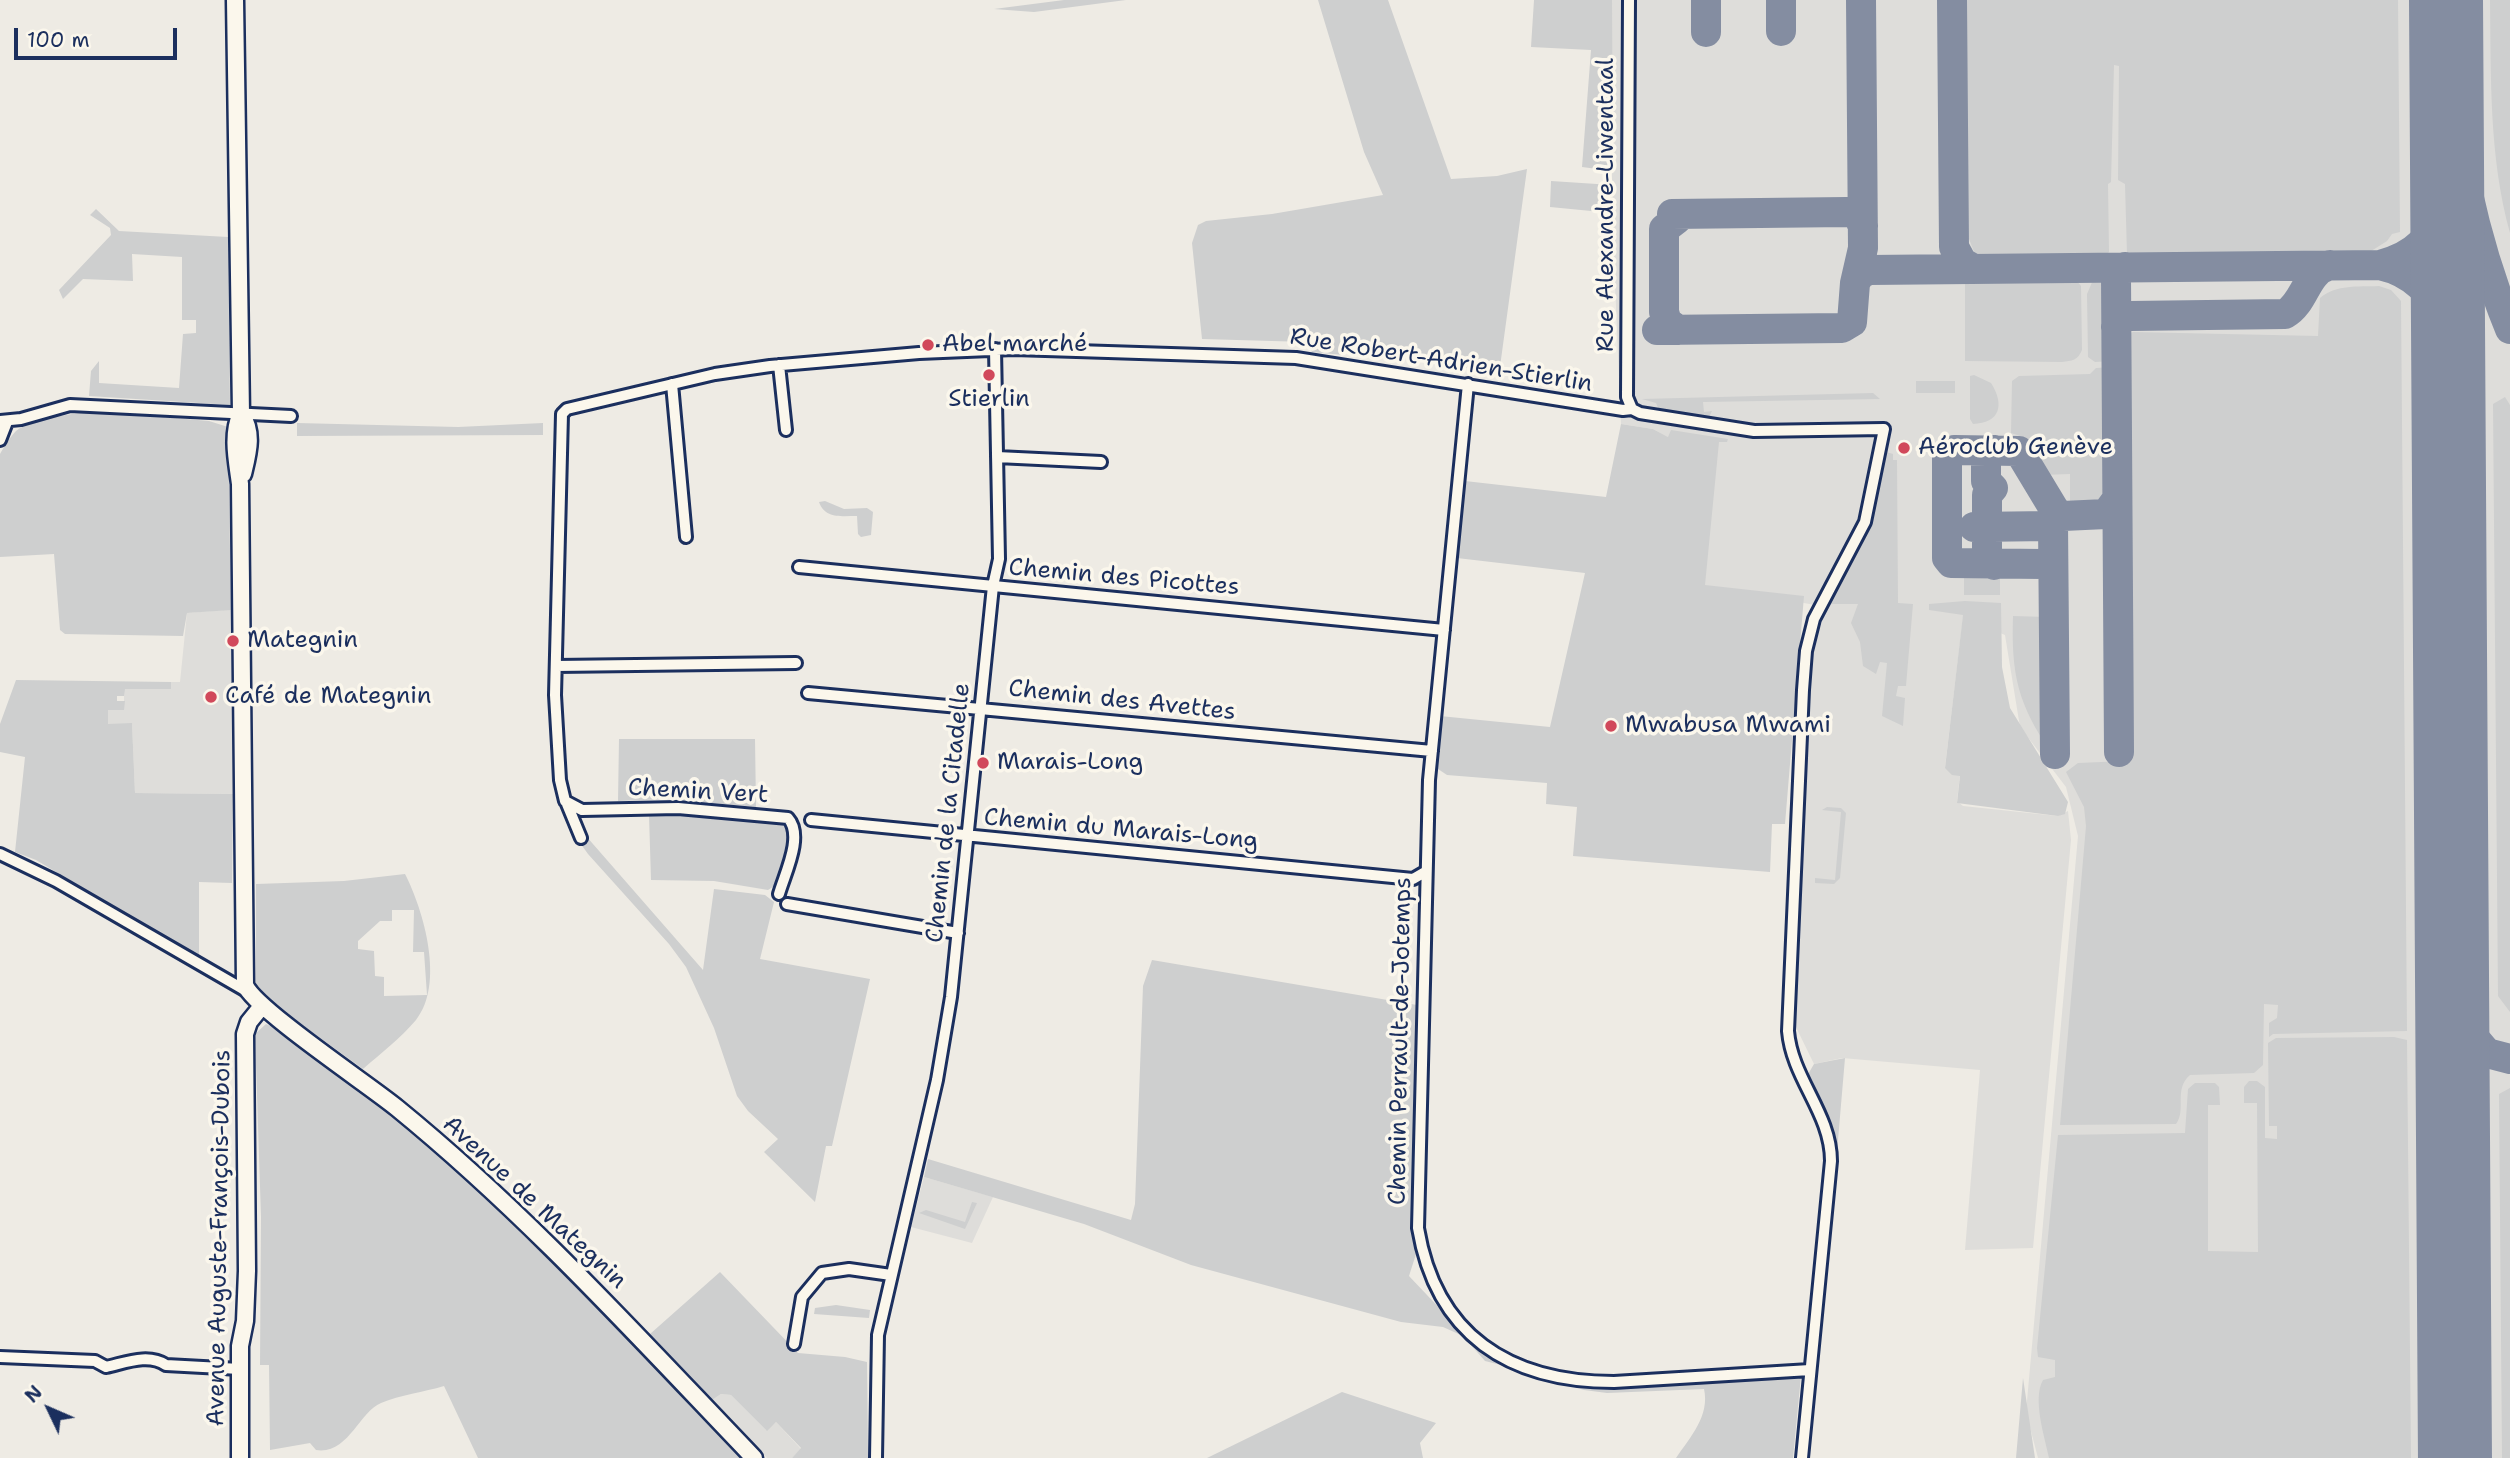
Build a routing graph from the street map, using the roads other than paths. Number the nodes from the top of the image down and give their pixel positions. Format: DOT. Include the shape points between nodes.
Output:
graph roads {
  1 [pos="235,0"];
  2 [pos="1629,0"];
  3 [pos="995,349"];
  4 [pos="779,365"];
  5 [pos="672,384"];
  6 [pos="1468,384"];
  7 [pos="1632,409"];
  8 [pos="241,413"];
  9 [pos="291,416"];
  10 [pos="3,421"];
  11 [pos="786,430"];
  12 [pos="0,440"];
  13 [pos="997,457"];
  14 [pos="1101,462"];
  15 [pos="687,537"];
  16 [pos="799,567"];
  17 [pos="993,586"];
  18 [pos="1444,630"];
  19 [pos="796,663"];
  20 [pos="556,666"];
  21 [pos="808,693"];
  22 [pos="980,709"];
  23 [pos="1432,751"];
  24 [pos="567,804"];
  25 [pos="811,820"];
  26 [pos="968,837"];
  27 [pos="581,838"];
  28 [pos="0,854"];
  29 [pos="1425,872"];
  30 [pos="779,894"];
  31 [pos="787,904"];
  32 [pos="958,933"];
  33 [pos="248,992"];
  34 [pos="262,1006"];
  35 [pos="891,1275"];
  36 [pos="794,1344"];
  37 [pos="0,1357"];
  38 [pos="240,1370"];
  39 [pos="1810,1370"];
  40 [pos="240,1458"];
  41 [pos="754,1458"];
  42 [pos="876,1458"];
  43 [pos="1802,1458"];
  1 -- 8 [label="main road"];
  2 -- 7 [label="street, Rue Alexandre-Liwentaal" via="1627,397"];
  3 -- 4 [label="street, Rue Robert-Adrien-Stierlin"];
  3 -- 6 [label="street, Rue Robert-Adrien-Stierlin" via="1296,358"];
  3 -- 13 [label="street, Chemin de la Citadelle"];
  4 -- 5 [label="street, Rue Robert-Adrien-Stierlin"];
  4 -- 11 [label="street"];
  5 -- 15 [label="street"];
  5 -- 20 [label="street, Rue Robert-Adrien-Stierlin" via="567,409 562,414"];
  6 -- 7 [label="street, Rue Robert-Adrien-Stierlin"];
  6 -- 18 [label="street, Chemin Perrault-de-Jotemps"];
  7 -- 39 [label="street, Rue Robert-Adrien-Stierlin" via="1754,430 1884,429 1865,522 1814,619 1804,667 1788,1031 1797,1073 1821,1115 1831,1148"];
  8 -- 9 [label="street"];
  8 -- 10 [label="street" via="70,405"];
  8 -- 33 [label="main road" via="249,425 240,484 244,977"];
  10 -- 12 [label="street"];
  13 -- 14 [label="street"];
  13 -- 17 [label="street, Chemin de la Citadelle" via="999,559"];
  16 -- 17 [label="street, Chemin des Picottes"];
  17 -- 18 [label="street, Chemin des Picottes"];
  17 -- 22 [label="street, Chemin de la Citadelle"];
  18 -- 23 [label="street, Chemin Perrault-de-Jotemps"];
  19 -- 20 [label="street"];
  20 -- 24 [label="street" via="560,780"];
  21 -- 22 [label="street, Chemin des Avettes"];
  22 -- 23 [label="street, Chemin des Avettes"];
  22 -- 26 [label="street, Chemin de la Citadelle"];
  23 -- 29 [label="street, Chemin Perrault-de-Jotemps"];
  24 -- 27 [label="street"];
  24 -- 30 [label="street, Chemin Vert" via="582,810 678,808 788,818 796,835"];
  25 -- 26 [label="street, Chemin du Marais-Long"];
  26 -- 29 [label="street, Chemin du Marais-Long" via="1413,879"];
  26 -- 32 [label="street, Chemin de la Citadelle"];
  28 -- 33 [label="street" via="56,881"];
  29 -- 39 [label="street, Chemin Perrault-de-Jotemps" via="1418,1228 1430,1279 1452,1316 1485,1349 1508,1362 1590,1382"];
  31 -- 32 [label="street"];
  32 -- 35 [label="street, Chemin de la Citadelle" via="944,1042"];
  33 -- 34 [label="main road"];
  34 -- 38 [label="main road, Avenue Auguste-François-Dubois" via="245,1034 247,1271"];
  34 -- 41 [label="main road, Avenue de Mategnin" via="378,1092 475,1174 587,1281"];
  35 -- 36 [label="street" via="849,1269 822,1273 802,1297"];
  35 -- 42 [label="street, Chemin de la Citadelle" via="877,1345"];
  37 -- 38 [label="street" via="95,1362 103,1367 129,1360"];
  38 -- 40 [label="main road, Avenue Auguste-François-Dubois"];
  39 -- 43 [label="street"];
}
